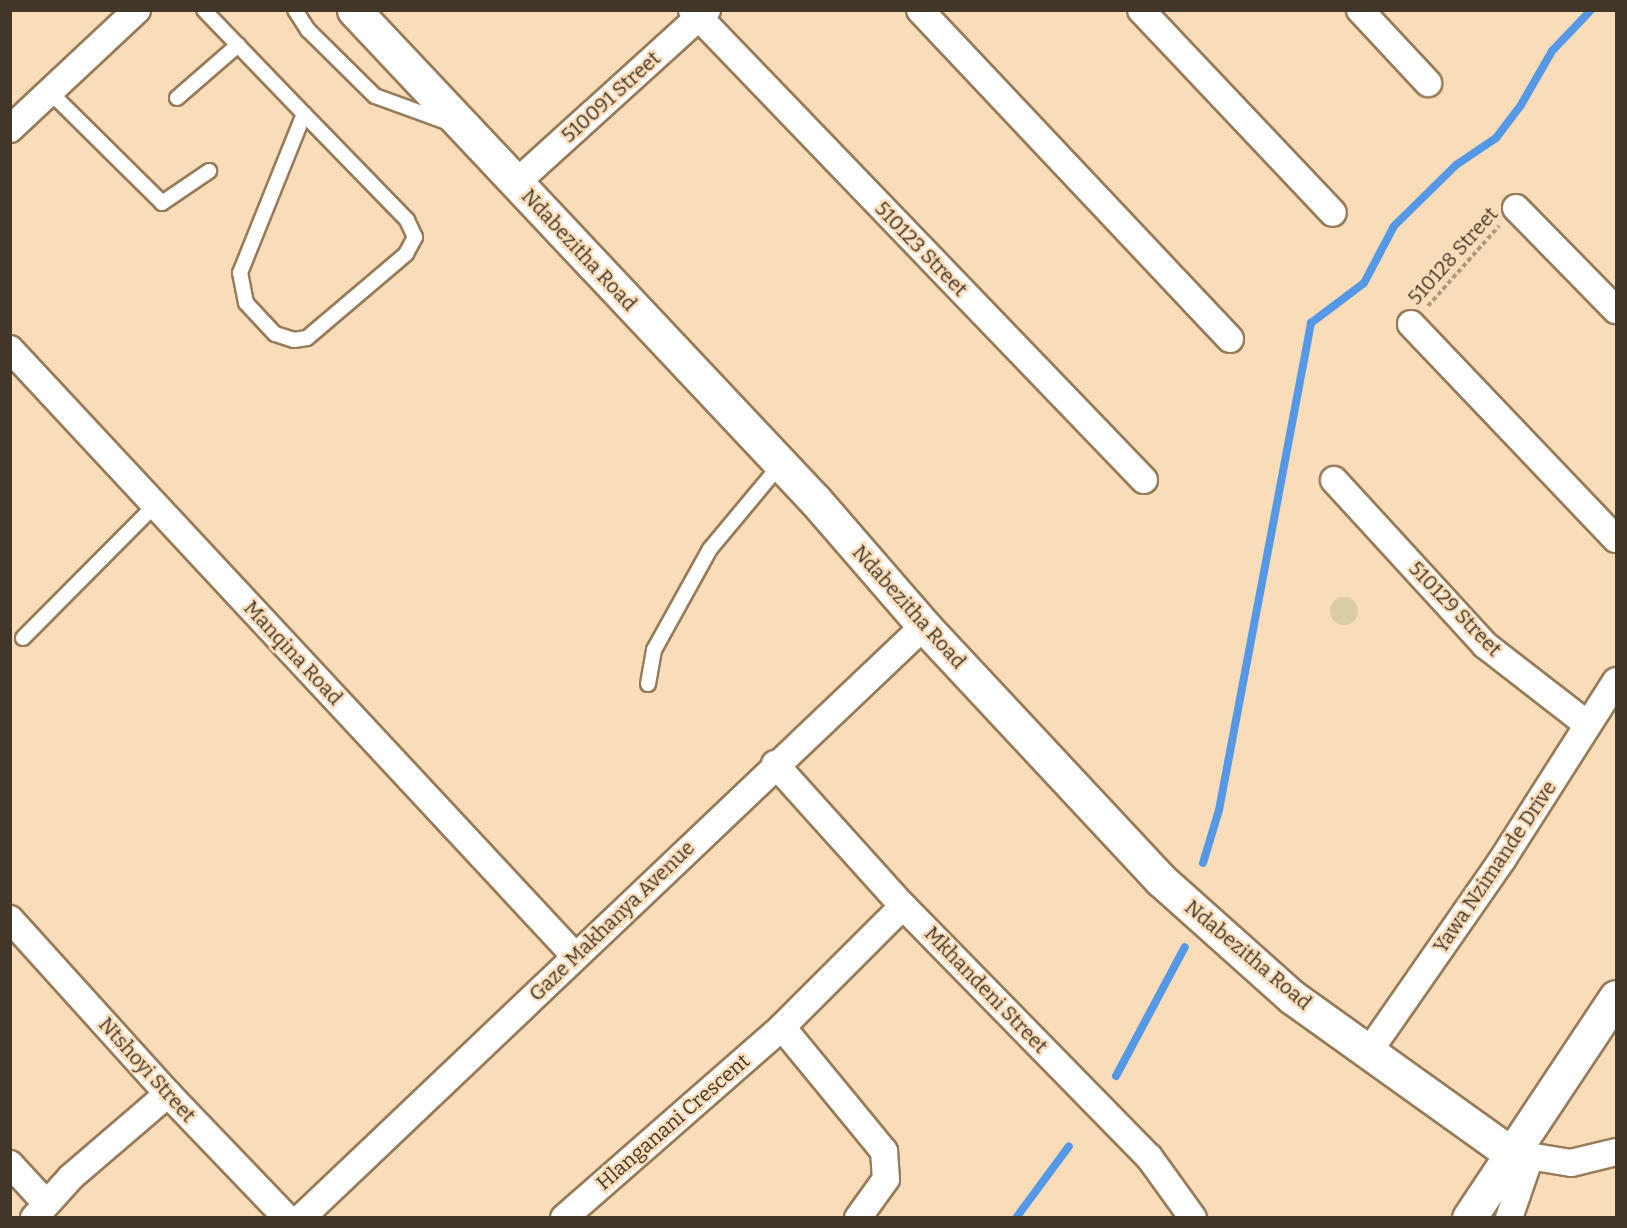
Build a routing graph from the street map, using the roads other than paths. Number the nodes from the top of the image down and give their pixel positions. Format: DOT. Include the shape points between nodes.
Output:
graph roads {
  1 [pos="137,10"];
  2 [pos="204,10"];
  3 [pos="296,10"];
  4 [pos="354,10"];
  5 [pos="920,10"];
  6 [pos="1141,10"];
  7 [pos="1360,10"];
  8 [pos="699,13"];
  9 [pos="238,45"];
  10 [pos="1428,83"];
  11 [pos="49,91"];
  12 [pos="177,98"];
  13 [pos="304,114"];
  14 [pos="464,128"];
  15 [pos="10,129"];
  16 [pos="208,171"];
  17 [pos="516,183"];
  18 [pos="1516,208"];
  19 [pos="1333,213"];
  20 [pos="1617,310"];
  21 [pos="1412,324"];
  22 [pos="1230,339"];
  23 [pos="10,349"];
  24 [pos="780,465"];
  25 [pos="1144,480"];
  26 [pos="1334,480"];
  27 [pos="155,505"];
  28 [pos="1617,539"];
  29 [pos="924,626"];
  30 [pos="23,638"];
  31 [pos="1617,681"];
  32 [pos="648,684"];
  33 [pos="1587,725"];
  34 [pos="775,764"];
  35 [pos="903,906"];
  36 [pos="10,918"];
  37 [pos="575,956"];
  38 [pos="1617,997"];
  39 [pos="782,1027"];
  40 [pos="1370,1050"];
  41 [pos="168,1094"];
  42 [pos="1617,1152"];
  43 [pos="1520,1155"];
  44 [pos="10,1164"];
  45 [pos="39,1210"];
  46 [pos="287,1218"];
  47 [pos="301,1218"];
  48 [pos="564,1218"];
  49 [pos="858,1218"];
  50 [pos="1193,1218"];
  51 [pos="1469,1218"];
  52 [pos="1509,1218"];
  1 -- 11 [label="street"];
  2 -- 9 [label="lane"];
  3 -- 14 [label="lane" via="303,24 375,96"];
  4 -- 14 [label="street, Ndabezitha Road"];
  5 -- 22 [label="street"];
  6 -- 19 [label="street"];
  7 -- 10 [label="street"];
  8 -- 17 [label="street, 510091 Street"];
  8 -- 25 [label="street, 510123 Street"];
  9 -- 12 [label="lane"];
  9 -- 13 [label="lane"];
  11 -- 15 [label="street"];
  11 -- 16 [label="lane" via="162,203"];
  13 -- 13 [label="lane" via="407,220 414,244 307,338 294,340 275,334 240,291 240,273"];
  14 -- 17 [label="street, Ndabezitha Road"];
  17 -- 24 [label="street, Ndabezitha Road"];
  18 -- 20 [label="street"];
  21 -- 28 [label="street"];
  23 -- 27 [label="street, Manqina Road"];
  24 -- 29 [label="street, Ndabezitha Road"];
  24 -- 32 [label="lane" via="710,549 654,650"];
  26 -- 33 [label="street, 510129 Street" via="1485,645"];
  27 -- 30 [label="lane"];
  27 -- 37 [label="street, Manqina Road"];
  29 -- 34 [label="street, Gaze Makhanya Avenue"];
  29 -- 40 [label="street, Ndabezitha Road" via="1161,880 1292,997"];
  31 -- 33 [label="street, Yawa Nzimande Drive"];
  33 -- 40 [label="street, Yawa Nzimande Drive" via="1502,860"];
  34 -- 35 [label="street, Mkhandeni Street"];
  34 -- 37 [label="street, Gaze Makhanya Avenue"];
  35 -- 39 [label="street, Hlanganani Crescent"];
  35 -- 50 [label="street, Mkhandeni Street" via="1149,1157"];
  36 -- 41 [label="street, Ntshoyi Street"];
  37 -- 47 [label="street, Gaze Makhanya Avenue"];
  38 -- 43 [label="street"];
  39 -- 48 [label="street, Hlanganani Crescent"];
  39 -- 49 [label="street" via="884,1151 886,1179"];
  40 -- 43 [label="street, Ndabezitha Road"];
  41 -- 45 [label="street"];
  41 -- 46 [label="street, Ntshoyi Street"];
  42 -- 43 [label="street" via="1571,1163"];
  43 -- 51 [label="street"];
  43 -- 52 [label="street"];
  44 -- 45 [label="street"];
}
